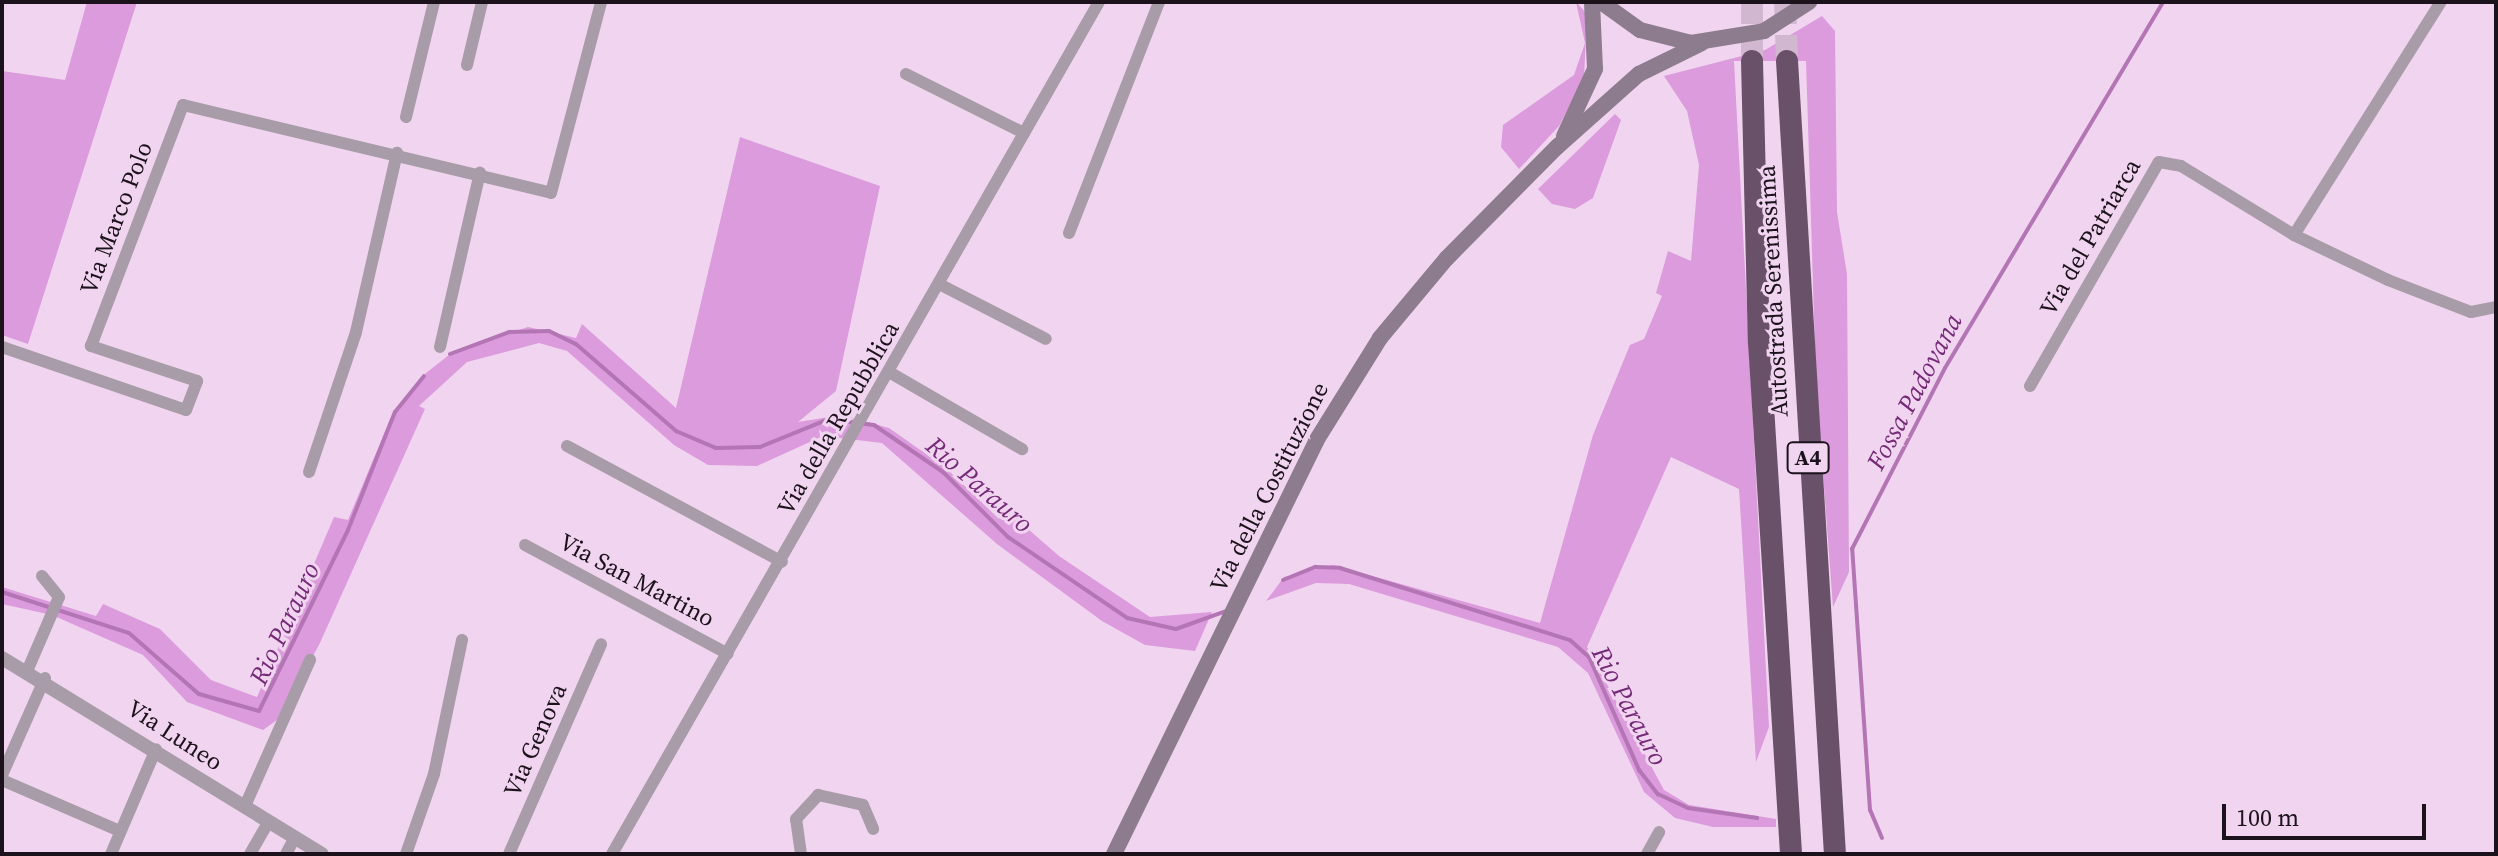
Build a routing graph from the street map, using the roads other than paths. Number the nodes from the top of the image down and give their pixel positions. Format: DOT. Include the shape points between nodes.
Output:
graph roads {
  1 [pos="434,2"];
  2 [pos="482,2"];
  3 [pos="601,2"];
  4 [pos="1099,2"];
  5 [pos="1159,2"];
  6 [pos="1592,2"];
  7 [pos="1601,2"];
  8 [pos="1809,2"];
  9 [pos="2441,2"];
  10 [pos="1702,43"];
  11 [pos="1752,61"];
  12 [pos="1787,61"];
  13 [pos="467,65"];
  14 [pos="906,74"];
  15 [pos="406,117"];
  16 [pos="1024,133"];
  17 [pos="1557,147"];
  18 [pos="397,153"];
  19 [pos="480,173"];
  20 [pos="1069,233"];
  21 [pos="2294,235"];
  22 [pos="939,284"];
  23 [pos="2496,307"];
  24 [pos="1046,339"];
  25 [pos="91,346"];
  26 [pos="2,347"];
  27 [pos="440,347"];
  28 [pos="80,372"];
  29 [pos="889,372"];
  30 [pos="2030,386"];
  31 [pos="567,446"];
  32 [pos="1022,449"];
  33 [pos="309,472"];
  34 [pos="525,545"];
  35 [pos="782,562"];
  36 [pos="42,576"];
  37 [pos="462,640"];
  38 [pos="601,644"];
  39 [pos="728,654"];
  40 [pos="2,658"];
  41 [pos="310,660"];
  42 [pos="28,669"];
  43 [pos="45,678"];
  44 [pos="156,749"];
  45 [pos="2,778"];
  46 [pos="245,806"];
  47 [pos="269,821"];
  48 [pos="873,829"];
  49 [pos="120,831"];
  50 [pos="1659,832"];
  51 [pos="295,837"];
  52 [pos="111,854"];
  53 [pos="250,854"];
  54 [pos="286,854"];
  55 [pos="322,854"];
  56 [pos="406,854"];
  57 [pos="509,854"];
  58 [pos="612,854"];
  59 [pos="801,854"];
  60 [pos="1114,854"];
  61 [pos="1647,854"];
  62 [pos="1791,854"];
  63 [pos="1835,854"];
  1 -- 15 [label="street"];
  2 -- 13 [label="street"];
  3 -- 19 [label="street" via="551,193"];
  4 -- 16 [label="street, Via della Repubblica"];
  5 -- 20 [label="street"];
  6 -- 17 [label="main road" via="1595,69"];
  7 -- 10 [label="main road" via="1650,34"];
  8 -- 10 [label="main road" via="1764,31"];
  9 -- 21 [label="street"];
  10 -- 17 [label="main road" via="1639,74"];
  11 -- 62 [label="highway, Autostrada Serenissima / A4" via="1758,327"];
  12 -- 63 [label="highway, Autostrada Serenissima / A4"];
  14 -- 16 [label="street"];
  16 -- 22 [label="street, Via della Repubblica"];
  17 -- 60 [label="main road, Via della Costituzione" via="1411,298 1348,387"];
  18 -- 19 [label="street"];
  18 -- 25 [label="street, Via Marco Polo" via="183,105"];
  18 -- 33 [label="street" via="356,332"];
  19 -- 27 [label="street"];
  21 -- 23 [label="street, Via del Patriarca" via="2454,307"];
  21 -- 30 [label="street, Via del Patriarca" via="2181,166 2159,162"];
  22 -- 24 [label="street"];
  22 -- 29 [label="street, Via della Repubblica"];
  25 -- 28 [label="street, Via Marco Polo"];
  25 -- 28 [label="street" via="197,381 186,410"];
  26 -- 28 [label="street"];
  29 -- 32 [label="street"];
  29 -- 35 [label="street, Via della Repubblica"];
  31 -- 35 [label="street"];
  34 -- 39 [label="street, Via San Martino"];
  35 -- 39 [label="street, Via della Repubblica"];
  36 -- 42 [label="street" via="55,605"];
  37 -- 56 [label="street" via="434,774"];
  38 -- 57 [label="street, Via Genova"];
  39 -- 58 [label="street, Via della Repubblica"];
  40 -- 42 [label="street, Via Luneo"];
  41 -- 46 [label="street"];
  42 -- 43 [label="street, Via Luneo"];
  43 -- 44 [label="street, Via Luneo"];
  43 -- 45 [label="street"];
  44 -- 46 [label="street, Via Luneo"];
  44 -- 49 [label="street"];
  45 -- 49 [label="street"];
  46 -- 47 [label="street, Via Luneo"];
  47 -- 51 [label="street, Via Luneo"];
  47 -- 53 [label="street"];
  48 -- 59 [label="street" via="863,805 818,795 796,819"];
  49 -- 52 [label="street"];
  50 -- 61 [label="street"];
  51 -- 54 [label="street"];
  51 -- 55 [label="street, Via Luneo"];
}
